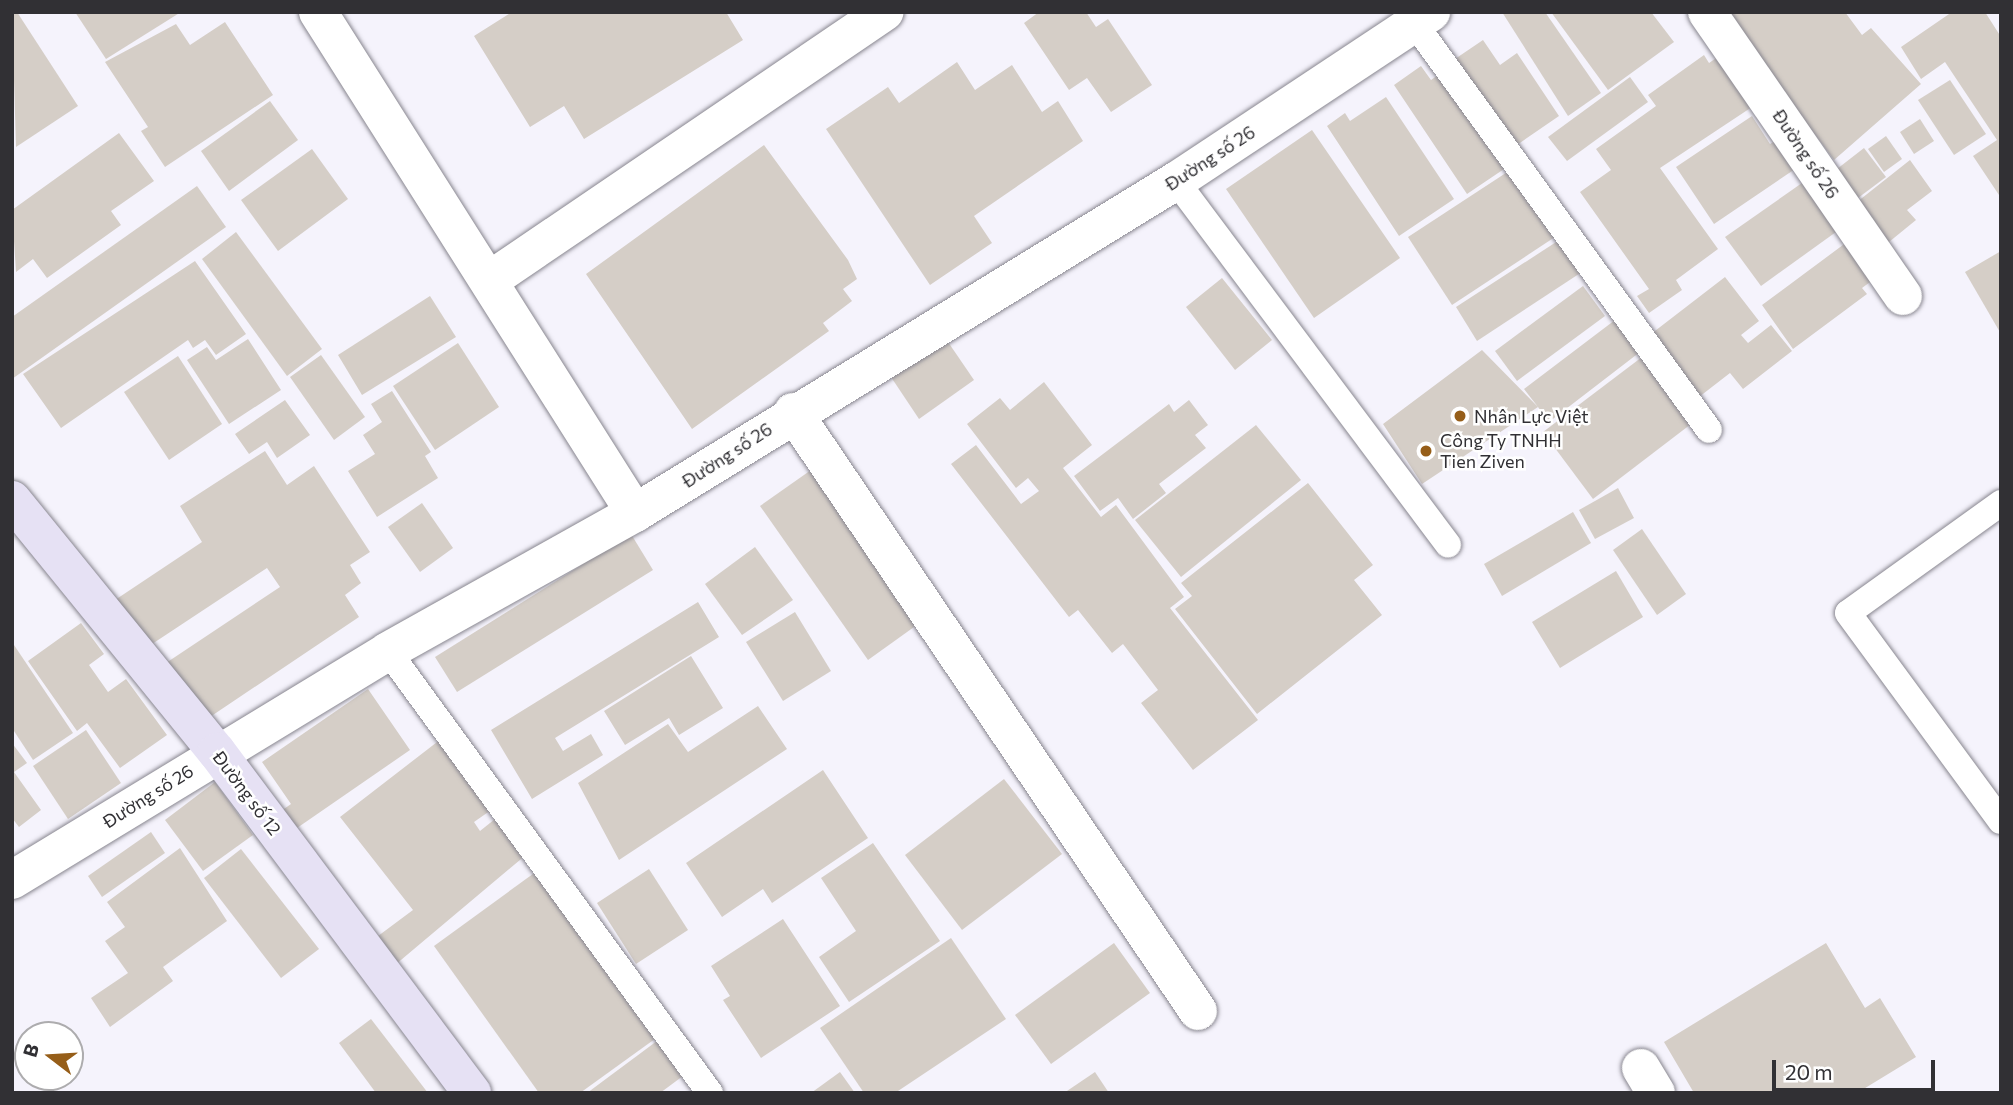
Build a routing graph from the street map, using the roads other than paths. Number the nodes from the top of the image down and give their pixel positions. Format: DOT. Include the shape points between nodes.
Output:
graph roads {
  1 [pos="318,12"];
  2 [pos="884,12"];
  3 [pos="1707,12"];
  4 [pos="1423,18"];
  5 [pos="1176,181"];
  6 [pos="490,280"];
  7 [pos="1903,296"];
  8 [pos="793,412"];
  9 [pos="1709,430"];
  10 [pos="12,500"];
  11 [pos="2001,503"];
  12 [pos="635,513"];
  13 [pos="1448,545"];
  14 [pos="388,651"];
  15 [pos="217,752"];
  16 [pos="2001,821"];
  17 [pos="12,880"];
  18 [pos="1198,1011"];
  19 [pos="472,1093"];
  20 [pos="710,1093"];
  1 -- 6 [label="street"];
  2 -- 6 [label="street"];
  3 -- 7 [label="street, Đường số 26"];
  4 -- 5 [label="street, Đường số 26"];
  4 -- 9 [label="lane"];
  5 -- 8 [label="street, Đường số 26"];
  5 -- 13 [label="lane"];
  6 -- 12 [label="street"];
  8 -- 12 [label="street, Đường số 26"];
  8 -- 18 [label="street"];
  10 -- 15 [label="street, Đường số 12"];
  11 -- 16 [label="lane" via="1848,613"];
  12 -- 14 [label="street, Đường số 26"];
  14 -- 15 [label="street, Đường số 26"];
  14 -- 20 [label="lane"];
  15 -- 17 [label="street, Đường số 26"];
  15 -- 19 [label="street, Đường số 12"];
}
